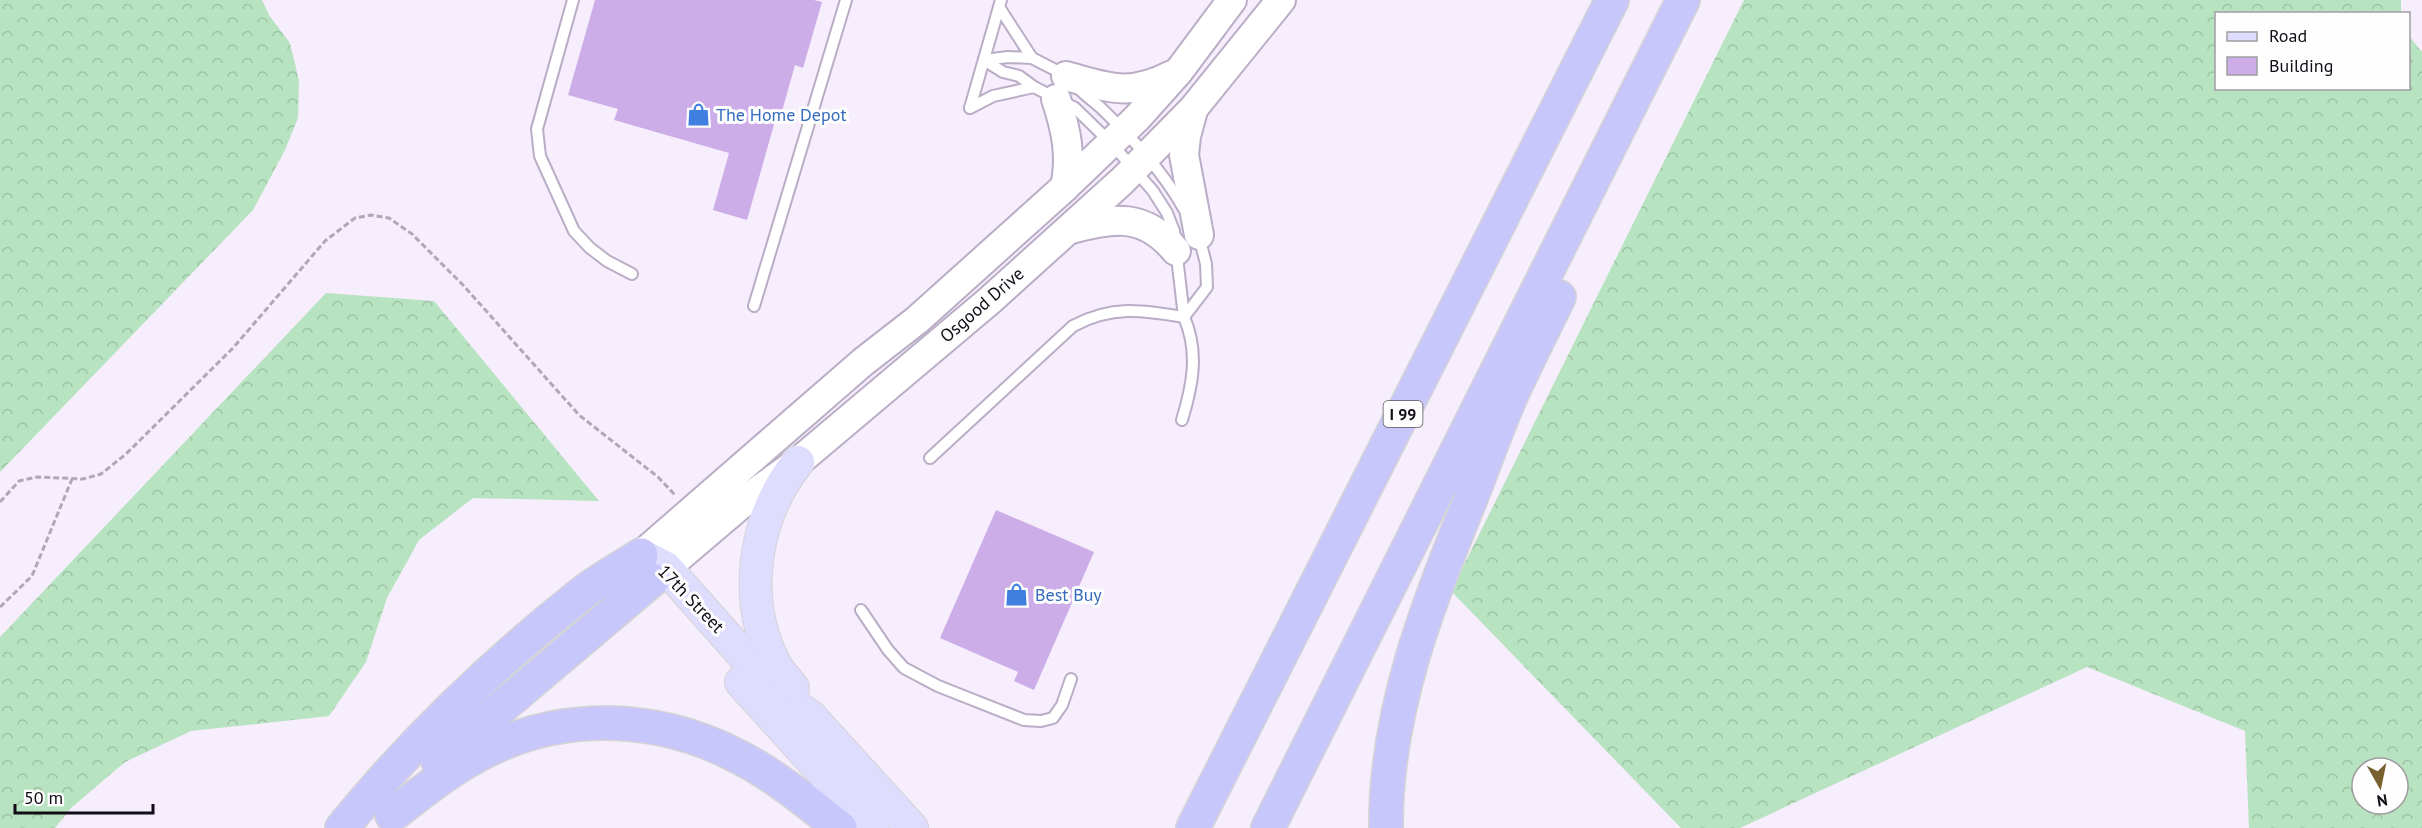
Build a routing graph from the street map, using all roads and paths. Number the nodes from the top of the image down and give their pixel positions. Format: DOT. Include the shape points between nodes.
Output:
graph roads {
  1 [pos="573,0"];
  2 [pos="846,0"];
  3 [pos="1232,0"];
  4 [pos="1281,0"];
  5 [pos="1612,0"];
  6 [pos="1683,0"];
  7 [pos="1700,0"];
  8 [pos="1000,4"];
  9 [pos="1032,58"];
  10 [pos="984,60"];
  11 [pos="1179,71"];
  12 [pos="1052,87"];
  13 [pos="1193,109"];
  14 [pos="1117,137"];
  15 [pos="1141,163"];
  16 [pos="1065,187"];
  17 [pos="1066,230"];
  18 [pos="1187,243"];
  19 [pos="632,274"];
  20 [pos="754,306"];
  21 [pos="1184,317"];
  22 [pos="1182,420"];
  23 [pos="930,459"];
  24 [pos="798,462"];
  25 [pos="72,479"];
  26 [pos="0,502"];
  27 [pos="691,513"];
  28 [pos="653,568"];
  29 [pos="0,608"];
  30 [pos="861,610"];
  31 [pos="1071,679"];
  32 [pos="811,717"];
  33 [pos="386,821"];
  34 [pos="342,828"];
  35 [pos="840,828"];
  36 [pos="873,828"];
  37 [pos="912,828"];
  38 [pos="1193,828"];
  39 [pos="1268,828"];
  40 [pos="1386,828"];
  1 -- 19 [label="lane" via="537,129 540,156 574,231 607,261"];
  2 -- 20 [label="lane"];
  3 -- 11 [label="main road, Osgood Drive"];
  4 -- 13 [label="main road, Osgood Drive"];
  5 -- 38 [label="highway, I 99"];
  6 -- 39 [label="highway"];
  7 -- 40 [label="highway" via="1511,398 1445,562 1406,680 1388,777"];
  8 -- 9 [label="lane"];
  8 -- 10 [label="lane"];
  9 -- 10 [label="lane"];
  9 -- 12 [label="lane"];
  10 -- 12 [label="lane" via="1004,72"];
  10 -- 12 [label="lane" via="970,108 993,96"];
  11 -- 12 [label="main road" via="1151,86 1122,90"];
  11 -- 14 [label="main road, Osgood Drive"];
  12 -- 14 [label="lane"];
  12 -- 14 [label="lane"];
  12 -- 16 [label="main road" via="1064,121 1069,153"];
  13 -- 15 [label="main road, Osgood Drive"];
  13 -- 18 [label="main road" via="1184,155"];
  14 -- 15 [label="lane"];
  14 -- 15 [label="lane"];
  14 -- 16 [label="main road, Osgood Drive"];
  15 -- 17 [label="main road, Osgood Drive"];
  15 -- 18 [label="lane" via="1174,231"];
  15 -- 18 [label="lane" via="1166,179"];
  16 -- 27 [label="main road, Osgood Drive" via="917,320 863,362"];
  17 -- 18 [label="main road" via="1103,220 1120,220 1138,223"];
  17 -- 24 [label="main road, Osgood Drive" via="989,301"];
  18 -- 21 [label="lane"];
  18 -- 21 [label="lane" via="1206,264 1207,287"];
  21 -- 22 [label="lane" via="1194,359"];
  21 -- 23 [label="lane" via="1134,310 1092,316 1073,326"];
  24 -- 28 [label="main road, Osgood Drive"];
  24 -- 32 [label="main road" via="782,482 761,531 756,578 761,622 772,656"];
  25 -- 26 [label="path" via="37,477 19,481"];
  25 -- 27 [label="path" via="101,474 126,454 233,348 325,241 355,219 371,215 389,218 412,234 464,285 579,415 658,477"];
  25 -- 29 [label="path" via="32,576"];
  27 -- 28 [label="main road, Osgood Drive"];
  28 -- 32 [label="main road, 17th Street" via="774,690"];
  28 -- 33 [label="highway" via="440,760"];
  28 -- 34 [label="highway" via="581,594 436,723"];
  28 -- 36 [label="main road, 17th Street" via="662,594"];
  30 -- 31 [label="lane" via="904,668 1024,720 1041,722 1053,718"];
  32 -- 37 [label="main road, 17th Street"];
  33 -- 35 [label="highway" via="467,761 496,746 553,727 604,722 655,727 708,742 741,758"];
}
